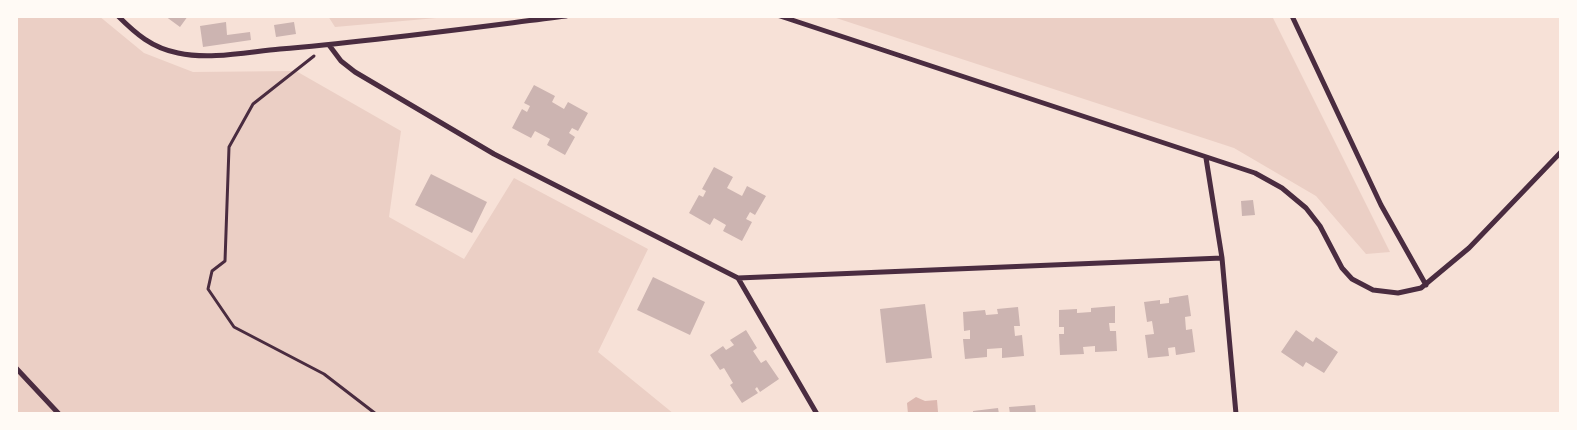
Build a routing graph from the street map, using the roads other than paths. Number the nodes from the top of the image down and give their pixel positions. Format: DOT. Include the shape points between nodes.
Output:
graph roads {
  1 [pos="118,16"];
  2 [pos="566,16"];
  3 [pos="780,16"];
  4 [pos="1292,16"];
  5 [pos="330,45"];
  6 [pos="1561,152"];
  7 [pos="1206,158"];
  8 [pos="1222,258"];
  9 [pos="738,278"];
  10 [pos="1426,285"];
  11 [pos="16,368"];
  12 [pos="59,414"];
  13 [pos="817,414"];
  14 [pos="1236,414"];
  1 -- 5 [label="street" via="143,39 164,50 184,54 210,55"];
  2 -- 5 [label="street"];
  3 -- 7 [label="street"];
  4 -- 10 [label="street" via="1381,205"];
  5 -- 9 [label="street" via="348,67 461,136"];
  6 -- 10 [label="street" via="1469,248"];
  7 -- 8 [label="street"];
  7 -- 10 [label="street" via="1255,174 1290,192 1314,217 1342,268 1365,287 1398,294"];
  8 -- 9 [label="street"];
  8 -- 14 [label="street"];
  9 -- 13 [label="street"];
  11 -- 12 [label="street"];
}
